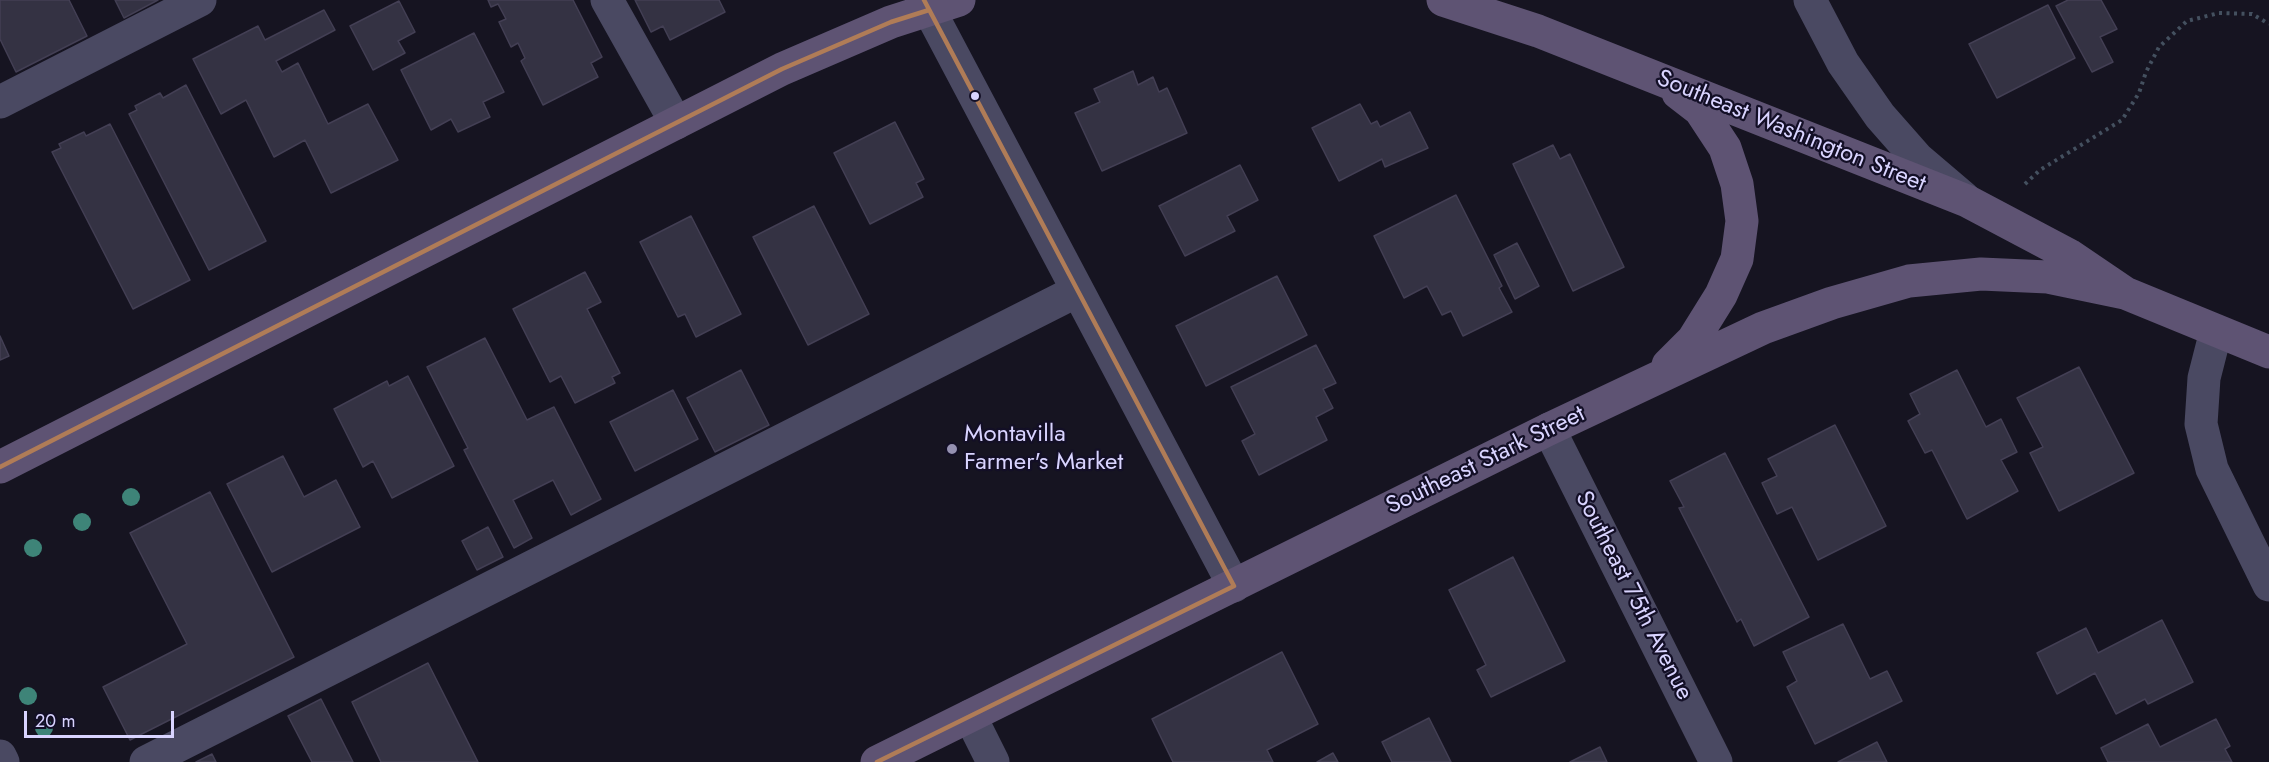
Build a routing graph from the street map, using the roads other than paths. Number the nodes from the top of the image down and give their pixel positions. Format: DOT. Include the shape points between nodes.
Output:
graph roads {
  1 [pos="200,0"];
  2 [pos="607,0"];
  3 [pos="1443,0"];
  4 [pos="1810,0"];
  5 [pos="938,3"];
  6 [pos="1661,80"];
  7 [pos="0,102"];
  8 [pos="676,123"];
  9 [pos="1980,208"];
  10 [pos="1077,291"];
  11 [pos="2125,293"];
  12 [pos="2216,331"];
  13 [pos="2269,352"];
  14 [pos="1657,377"];
  15 [pos="1549,429"];
  16 [pos="0,467"];
  17 [pos="2269,585"];
  18 [pos="1234,586"];
  19 [pos="970,716"];
  20 [pos="0,756"];
  21 [pos="3,762"];
  22 [pos="146,762"];
  23 [pos="877,762"];
  24 [pos="993,762"];
  25 [pos="1716,762"];
  1 -- 7 [label="street"];
  2 -- 8 [label="street"];
  3 -- 6 [label="main road, Southeast Washington Street" via="1538,31"];
  4 -- 9 [label="street" via="1843,63 1880,116 1917,158"];
  5 -- 8 [label="main road" via="782,69"];
  5 -- 10 [label="street"];
  6 -- 9 [label="main road, Southeast Washington Street"];
  6 -- 14 [label="main road" via="1700,110 1725,148 1737,184 1742,220 1737,259 1721,296 1693,340"];
  8 -- 16 [label="main road"];
  9 -- 11 [label="main road, Southeast Washington Street" via="2069,255"];
  10 -- 18 [label="street"];
  10 -- 22 [label="street"];
  11 -- 12 [label="main road"];
  11 -- 14 [label="main road, Southeast Stark Street" via="2048,277 1981,274 1909,281 1763,328"];
  12 -- 13 [label="main road"];
  12 -- 17 [label="street" via="2204,378 2200,424 2212,469"];
  14 -- 15 [label="main road, Southeast Stark Street"];
  15 -- 18 [label="main road, Southeast Stark Street"];
  15 -- 25 [label="street, Southeast 75th Avenue"];
  18 -- 19 [label="main road, Southeast Stark Street"];
  19 -- 23 [label="main road, Southeast Stark Street"];
  19 -- 24 [label="street"];
  20 -- 21 [label="street"];
}
